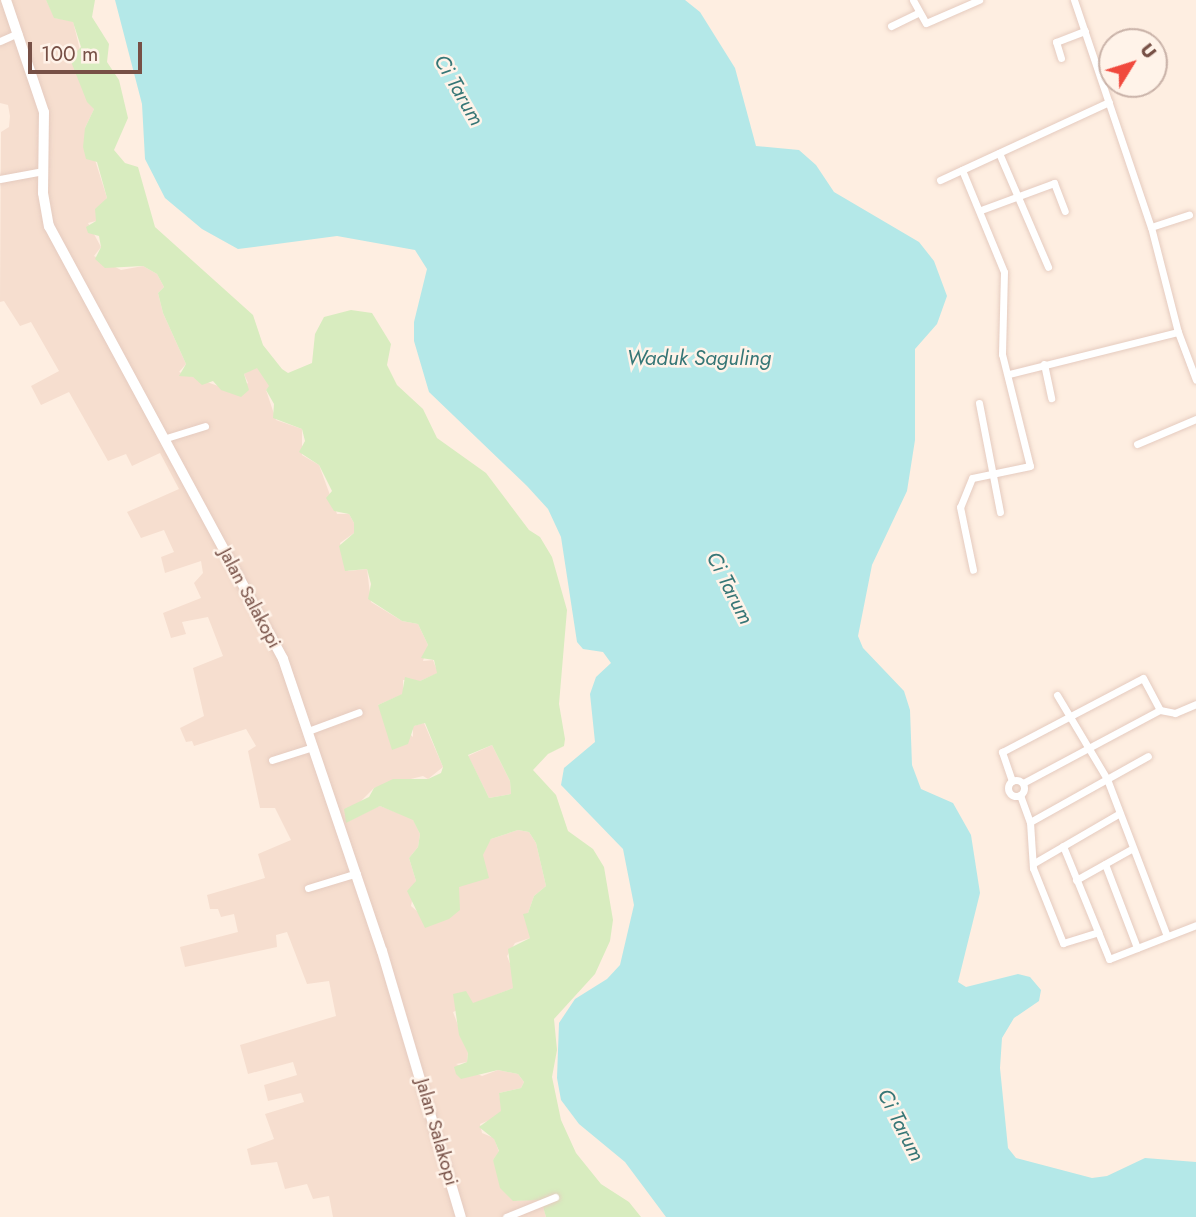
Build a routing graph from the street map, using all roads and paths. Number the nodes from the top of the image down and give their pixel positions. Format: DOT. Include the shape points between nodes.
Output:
graph roads {
  1 [pos="6,0"];
  2 [pos="913,0"];
  3 [pos="979,0"];
  4 [pos="1074,0"];
  5 [pos="918,13"];
  6 [pos="891,26"];
  7 [pos="1085,31"];
  8 [pos="18,33"];
  9 [pos="0,41"];
  10 [pos="1061,58"];
  11 [pos="1109,102"];
  12 [pos="999,153"];
  13 [pos="962,170"];
  14 [pos="43,171"];
  15 [pos="0,178"];
  16 [pos="940,180"];
  17 [pos="1018,196"];
  18 [pos="981,210"];
  19 [pos="1065,211"];
  20 [pos="1189,215"];
  21 [pos="1151,227"];
  22 [pos="1048,267"];
  23 [pos="1178,332"];
  24 [pos="1196,354"];
  25 [pos="1187,357"];
  26 [pos="1044,364"];
  27 [pos="1009,374"];
  28 [pos="1196,380"];
  29 [pos="1051,398"];
  30 [pos="979,403"];
  31 [pos="1196,419"];
  32 [pos="205,426"];
  33 [pos="163,439"];
  34 [pos="1137,444"];
  35 [pos="993,474"];
  36 [pos="1000,512"];
  37 [pos="973,570"];
  38 [pos="1057,695"];
  39 [pos="1196,704"];
  40 [pos="1160,710"];
  41 [pos="359,712"];
  42 [pos="1071,716"];
  43 [pos="307,731"];
  44 [pos="1091,746"];
  45 [pos="313,747"];
  46 [pos="1148,756"];
  47 [pos="272,760"];
  48 [pos="1107,779"];
  49 [pos="1013,781"];
  50 [pos="1023,783"];
  51 [pos="1020,795"];
  52 [pos="1120,813"];
  53 [pos="1030,822"];
  54 [pos="1063,846"];
  55 [pos="1133,848"];
  56 [pos="1034,863"];
  57 [pos="1105,864"];
  58 [pos="357,873"];
  59 [pos="1076,880"];
  60 [pos="308,888"];
  61 [pos="1196,925"];
  62 [pos="1098,932"];
  63 [pos="1167,936"];
  64 [pos="1137,948"];
  65 [pos="555,1197"];
  66 [pos="461,1217"];
  67 [pos="506,1217"];
  1 -- 8 [label="street, Jalan Salakopi"];
  2 -- 5 [label="street"];
  3 -- 5 [label="street" via="928,23"];
  4 -- 7 [label="street"];
  5 -- 6 [label="street"];
  7 -- 10 [label="street" via="1056,42"];
  7 -- 11 [label="street"];
  8 -- 9 [label="street"];
  8 -- 14 [label="street, Jalan Salakopi" via="44,111"];
  11 -- 12 [label="street"];
  11 -- 21 [label="street"];
  12 -- 13 [label="street"];
  12 -- 17 [label="street"];
  13 -- 16 [label="street"];
  13 -- 18 [label="street"];
  14 -- 15 [label="street"];
  14 -- 33 [label="street, Jalan Salakopi" via="50,226"];
  17 -- 18 [label="street"];
  17 -- 19 [label="street" via="1054,183"];
  17 -- 22 [label="street"];
  18 -- 27 [label="street" via="1006,281 1002,351"];
  20 -- 21 [label="street"];
  21 -- 23 [label="street"];
  23 -- 25 [label="street"];
  23 -- 26 [label="street"];
  24 -- 25 [label="street"];
  25 -- 28 [label="street"];
  26 -- 27 [label="street"];
  26 -- 29 [label="street"];
  27 -- 35 [label="street" via="1030,466"];
  30 -- 35 [label="street"];
  31 -- 34 [label="street"];
  32 -- 33 [label="street"];
  33 -- 43 [label="street, Jalan Salakopi" via="278,650"];
  35 -- 36 [label="street"];
  35 -- 37 [label="street" via="972,478 960,507"];
  38 -- 42 [label="street"];
  39 -- 40 [label="street" via="1175,713"];
  40 -- 42 [label="street" via="1143,678"];
  40 -- 44 [label="street"];
  41 -- 43 [label="street"];
  42 -- 44 [label="street"];
  42 -- 49 [label="street" via="1002,752"];
  43 -- 45 [label="street, Jalan Salakopi"];
  44 -- 48 [label="street"];
  44 -- 50 [label="street"];
  45 -- 47 [label="street"];
  45 -- 58 [label="street, Jalan Salakopi"];
  46 -- 48 [label="street"];
  48 -- 52 [label="street"];
  48 -- 53 [label="street"];
  49 -- 50 [label="street"];
  49 -- 51 [label="street" via="1008,790"];
  50 -- 51 [label="street"];
  51 -- 53 [label="street"];
  52 -- 54 [label="street"];
  52 -- 55 [label="street"];
  53 -- 56 [label="street"];
  54 -- 56 [label="street"];
  54 -- 59 [label="street"];
  55 -- 57 [label="street"];
  55 -- 63 [label="street"];
  56 -- 62 [label="street" via="1063,943"];
  57 -- 59 [label="street"];
  57 -- 64 [label="street"];
  58 -- 60 [label="street"];
  58 -- 66 [label="street, Jalan Salakopi"];
  59 -- 62 [label="street"];
  61 -- 63 [label="street"];
  62 -- 64 [label="street" via="1109,959"];
  63 -- 64 [label="street"];
  65 -- 67 [label="street"];
}
